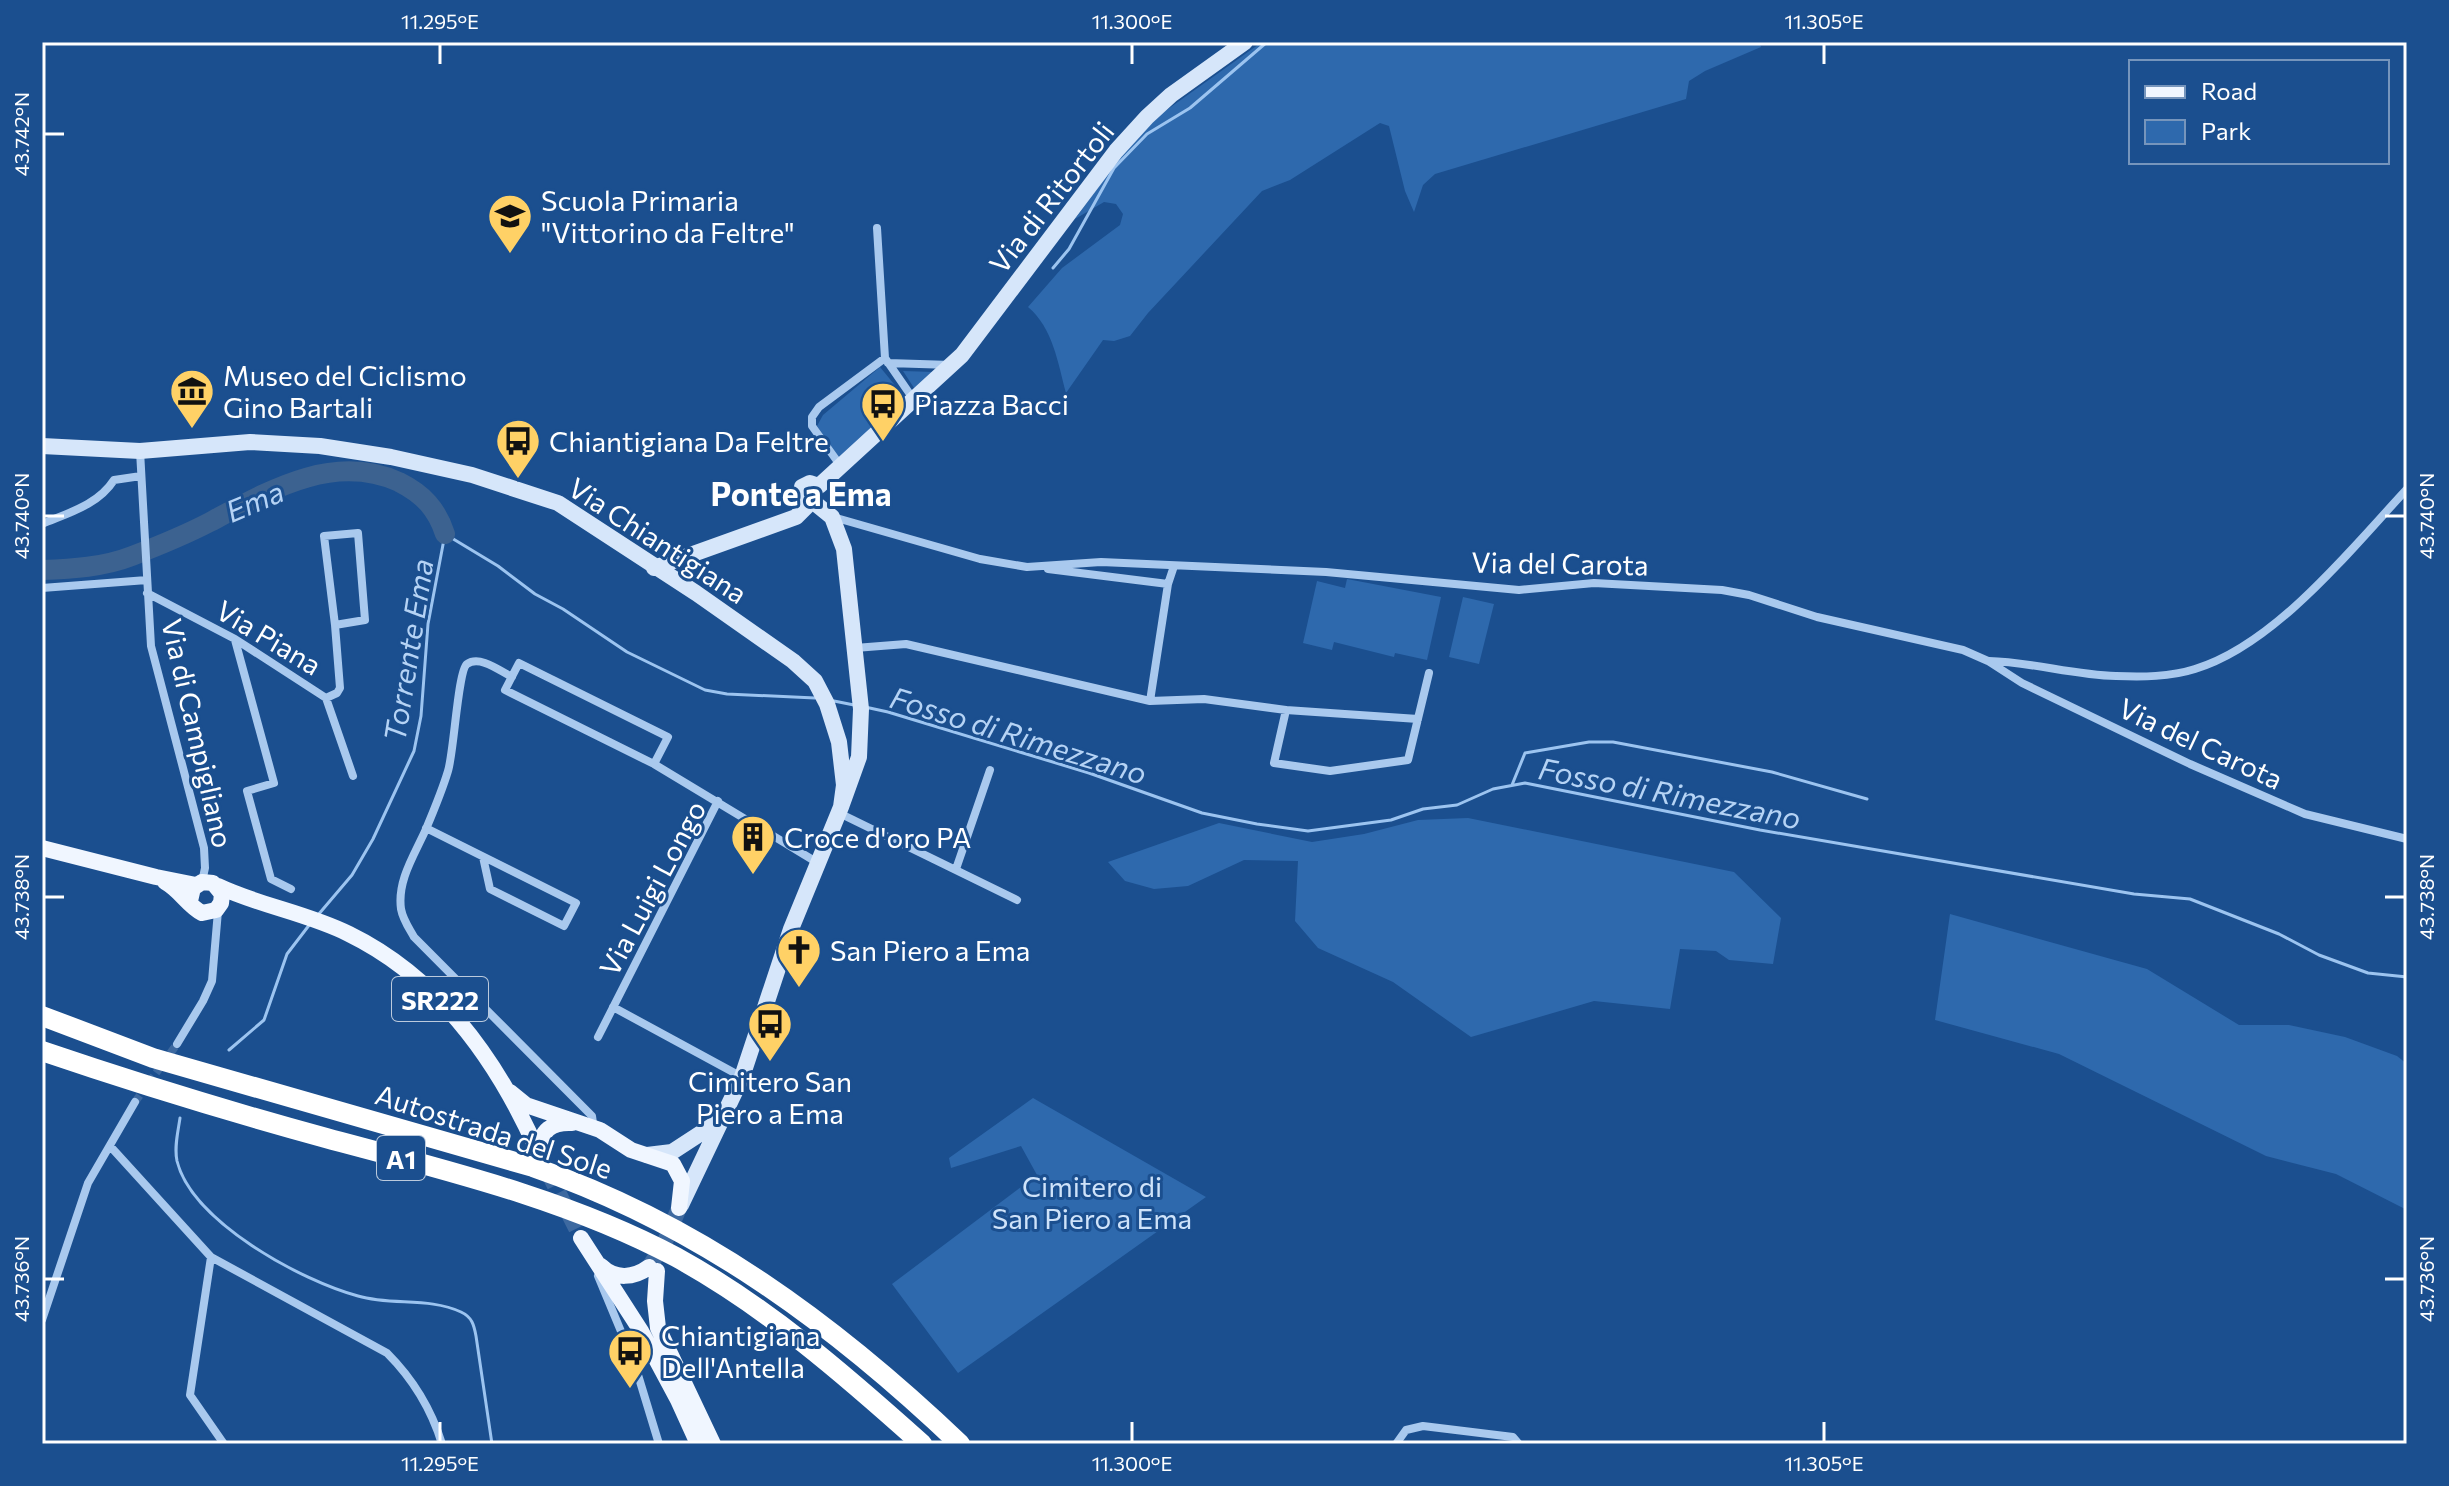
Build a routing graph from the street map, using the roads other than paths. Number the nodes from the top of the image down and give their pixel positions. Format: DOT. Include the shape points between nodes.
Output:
graph roads {
  1 [pos="1245,42"];
  2 [pos="877,228"];
  3 [pos="887,360"];
  4 [pos="951,365"];
  5 [pos="914,401"];
  6 [pos="42,446"];
  7 [pos="140,451"];
  8 [pos="840,465"];
  9 [pos="141,476"];
  10 [pos="2407,489"];
  11 [pos="812,504"];
  12 [pos="832,517"];
  13 [pos="42,524"];
  14 [pos="1174,566"];
  15 [pos="1027,567"];
  16 [pos="654,568"];
  17 [pos="147,580"];
  18 [pos="1168,584"];
  19 [pos="42,588"];
  20 [pos="147,593"];
  21 [pos="335,625"];
  22 [pos="235,639"];
  23 [pos="854,648"];
  24 [pos="1988,661"];
  25 [pos="1429,673"];
  26 [pos="512,677"];
  27 [pos="326,698"];
  28 [pos="1150,701"];
  29 [pos="1286,710"];
  30 [pos="1418,719"];
  31 [pos="654,764"];
  32 [pos="990,770"];
  33 [pos="353,776"];
  34 [pos="718,801"];
  35 [pos="840,810"];
  36 [pos="426,828"];
  37 [pos="2407,839"];
  38 [pos="42,848"];
  39 [pos="483,857"];
  40 [pos="818,863"];
  41 [pos="956,869"];
  42 [pos="291,889"];
  43 [pos="207,897"];
  44 [pos="1017,900"];
  45 [pos="215,927"];
  46 [pos="613,1007"];
  47 [pos="42,1016"];
  48 [pos="598,1037"];
  49 [pos="177,1044"];
  50 [pos="42,1051"];
  51 [pos="742,1077"];
  52 [pos="506,1088"];
  53 [pos="135,1092"];
  54 [pos="722,1118"];
  55 [pos="585,1125"];
  56 [pos="110,1146"];
  57 [pos="646,1155"];
  58 [pos="536,1156"];
  59 [pos="679,1208"];
  60 [pos="581,1238"];
  61 [pos="211,1257"];
  62 [pos="593,1259"];
  63 [pos="42,1320"];
  64 [pos="224,1444"];
  65 [pos="442,1444"];
  66 [pos="659,1444"];
  67 [pos="698,1444"];
  68 [pos="713,1444"];
  69 [pos="922,1444"];
  70 [pos="960,1444"];
  71 [pos="1396,1444"];
  72 [pos="1519,1444"];
  1 -- 4 [label="street, Via di Ritortoli" via="1171,95 1136,128"];
  2 -- 3 [label="street"];
  3 -- 4 [label="street"];
  3 -- 5 [label="street"];
  3 -- 8 [label="street" via="812,417 812,426"];
  4 -- 5 [label="street, Via di Ritortoli"];
  5 -- 8 [label="street, Via di Ritortoli"];
  6 -- 7 [label="street, Via Chiantigiana"];
  7 -- 9 [label="street, Via di Campigliano"];
  7 -- 16 [label="street, Via Chiantigiana" via="277,443 353,450 458,472 558,503"];
  8 -- 11 [label="street, Via di Ritortoli" via="819,486 802,487 800,497"];
  9 -- 13 [label="street" via="114,480 105,494"];
  9 -- 17 [label="street, Via di Campigliano"];
  10 -- 24 [label="street, Via del Carota" via="2303,601 2239,648 2196,669 2115,676"];
  11 -- 12 [label="street"];
  11 -- 16 [label="street" via="796,517"];
  12 -- 15 [label="street, Via del Carota"];
  12 -- 23 [label="street, Via Chiantigiana" via="844,549"];
  14 -- 15 [label="street, Via del Carota" via="1101,562"];
  14 -- 18 [label="street"];
  14 -- 24 [label="street, Via del Carota" via="1326,572 1519,590 1594,583 1722,590 1963,650"];
  15 -- 18 [label="street, Via del Carota"];
  16 -- 35 [label="street, Via Chiantigiana" via="815,681 835,723 844,785"];
  17 -- 19 [label="street"];
  17 -- 20 [label="street, Via di Campigliano"];
  18 -- 28 [label="street"];
  20 -- 22 [label="street, Via Piana"];
  20 -- 43 [label="street, Via di Campigliano" via="151,646 204,848"];
  21 -- 21 [label="street, Via Piana" via="324,536 358,533 365,620"];
  21 -- 27 [label="street, Via Piana" via="340,688"];
  22 -- 27 [label="street, Via Piana"];
  22 -- 42 [label="street" via="274,783 247,791 271,879"];
  23 -- 28 [label="street" via="906,644"];
  23 -- 35 [label="street, Via Chiantigiana" via="860,746"];
  24 -- 37 [label="street, Via del Carota" via="2022,683 2305,814"];
  25 -- 30 [label="street"];
  26 -- 31 [label="street" via="505,690"];
  26 -- 31 [label="street" via="519,663 668,737"];
  26 -- 36 [label="street" via="479,661 463,668 452,753"];
  27 -- 33 [label="street, Via Piana"];
  28 -- 29 [label="street" via="1204,699"];
  29 -- 30 [label="street"];
  29 -- 30 [label="street" via="1274,763 1330,771 1408,760"];
  31 -- 34 [label="street"];
  32 -- 41 [label="street"];
  34 -- 40 [label="street, Via Luigi Longo"];
  34 -- 46 [label="street, Via Luigi Longo"];
  35 -- 40 [label="street, Via Chiantigiana"];
  35 -- 41 [label="street"];
  36 -- 39 [label="street"];
  36 -- 55 [label="street" via="405,875 403,917 414,937 589,1112 593,1121"];
  38 -- 43 [label="main road" via="156,877"];
  39 -- 39 [label="street" via="490,889 564,926 576,903"];
  40 -- 51 [label="street, Via Chiantigiana"];
  41 -- 44 [label="street"];
  43 -- 45 [label="street, Via di Campigliano"];
  43 -- 45 [label="street"];
  43 -- 52 [label="main road, Via Chiantigiana / SR222" via="244,897 285,910 350,934 396,963 464,1026"];
  45 -- 49 [label="street, Via di Campigliano" via="212,981"];
  46 -- 48 [label="street, Via Luigi Longo"];
  46 -- 51 [label="street, Via Luigi Longo"];
  47 -- 58 [label="highway, Autostrada del Sole / A1" via="153,1058 269,1093"];
  50 -- 53 [label="highway, Autostrada del Sole / A1"];
  51 -- 54 [label="street, Via Chiantigiana"];
  52 -- 55 [label="main road, Via Chiantigiana / SR222" via="526,1105"];
  52 -- 58 [label="main road, Via Chiantigiana / SR222"];
  53 -- 56 [label="street"];
  53 -- 69 [label="highway, Autostrada del Sole / A1" via="413,1161 548,1202 652,1245 801,1339"];
  54 -- 57 [label="street, Via Chiantigiana" via="672,1152"];
  54 -- 59 [label="street, Via Chiantigiana"];
  55 -- 57 [label="main road, Via Chiantigiana / SR222"];
  55 -- 58 [label="main road" via="559,1123 547,1128"];
  56 -- 61 [label="street"];
  56 -- 63 [label="street" via="88,1183"];
  57 -- 59 [label="main road, Via Chiantigiana / SR222" via="678,1169"];
  58 -- 70 [label="highway, Autostrada del Sole / A1" via="569,1179 661,1220 747,1270 873,1366"];
  60 -- 62 [label="main road"];
  61 -- 64 [label="street" via="190,1395"];
  61 -- 65 [label="street" via="387,1353 409,1375"];
  62 -- 66 [label="street"];
  62 -- 67 [label="main road" via="641,1331"];
  62 -- 68 [label="main road" via="621,1276 653,1269 658,1328"];
  71 -- 72 [label="street" via="1406,1430 1423,1426 1513,1437"];
}
